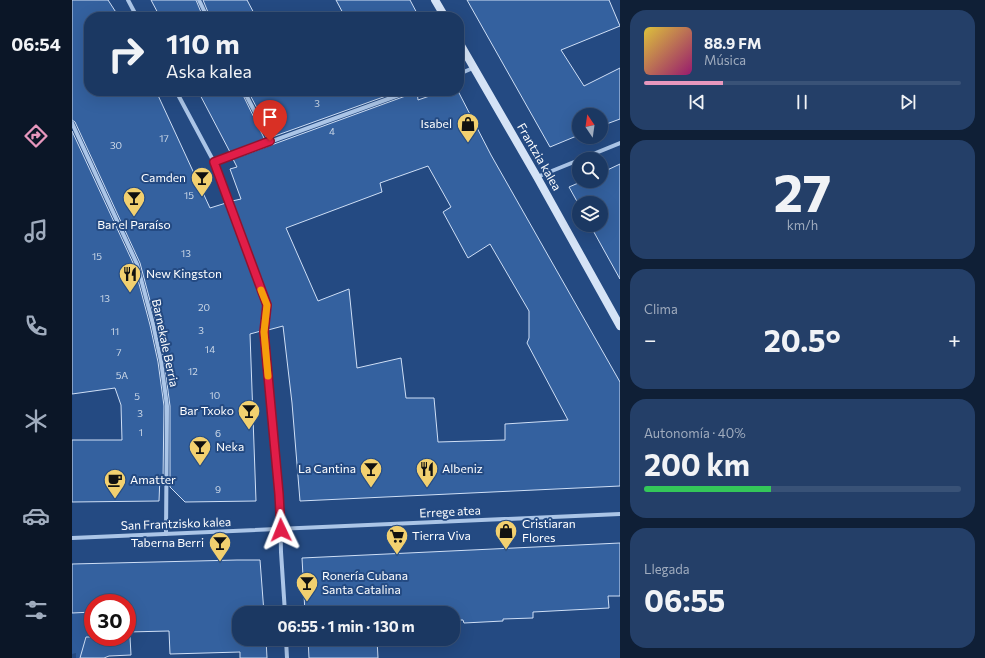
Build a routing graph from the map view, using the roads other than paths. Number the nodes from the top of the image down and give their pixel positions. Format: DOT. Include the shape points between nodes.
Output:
graph roads {
  1 [pos="128,0"];
  2 [pos="199,0"];
  3 [pos="435,0"];
  4 [pos="134,12"];
  5 [pos="205,12"];
  6 [pos="442,12"];
  7 [pos="464,50"];
  8 [pos="474,67"];
  9 [pos="464,72"];
  10 [pos="179,96"];
  11 [pos="247,96"];
  12 [pos="396,96"];
  13 [pos="72,123"];
  14 [pos="270,141"];
  15 [pos="620,143"];
  16 [pos="598,152"];
  17 [pos="214,162"];
  18 [pos="572,162"];
  19 [pos="537,177"];
  20 [pos="620,326"];
  21 [pos="620,514"];
  22 [pos="281,530"];
  23 [pos="166,534"];
  24 [pos="72,538"];
  25 [pos="285,606"];
  26 [pos="287,646"];
  27 [pos="288,658"];
  1 -- 4 [label="street"];
  2 -- 5 [label="street"];
  3 -- 6 [label="main road"];
  7 -- 8 [label="main road, Frantzia kalea"];
  8 -- 9 [label="street"];
  8 -- 19 [label="main road, Frantzia kalea"];
  10 -- 17 [label="street"];
  11 -- 14 [label="street"];
  12 -- 14 [label="street"];
  13 -- 23 [label="street, Barnekale Berria" via="137,264 153,324 167,406"];
  14 -- 17 [label="street"];
  15 -- 16 [label="street"];
  17 -- 22 [label="street" via="267,305 264,332"];
  18 -- 19 [label="street"];
  19 -- 20 [label="main road, Frantzia kalea"];
  21 -- 22 [label="street, Errege atea"];
  22 -- 23 [label="street, San Frantzisko kalea"];
  22 -- 25 [label="street"];
  23 -- 24 [label="street, San Frantzisko kalea"];
  26 -- 27 [label="street"];
}
